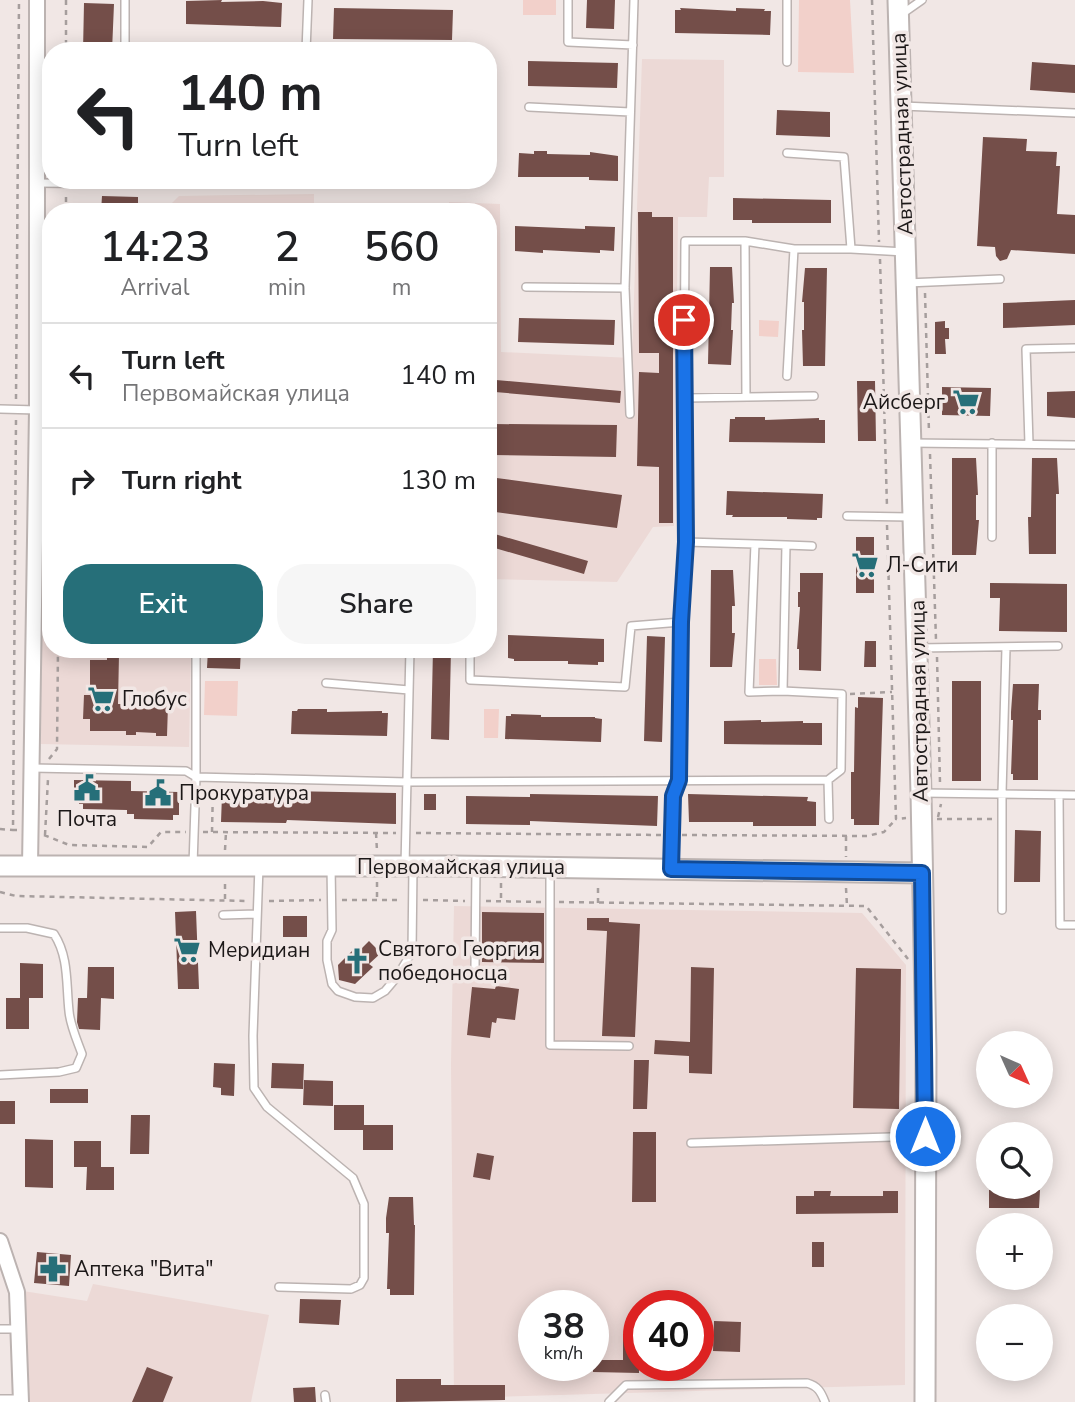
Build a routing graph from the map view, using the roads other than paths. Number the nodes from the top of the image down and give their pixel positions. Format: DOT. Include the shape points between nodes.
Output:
graph roads {
  1 [pos="37,0"];
  2 [pos="125,0"];
  3 [pos="307,0"];
  4 [pos="568,0"];
  5 [pos="634,0"];
  6 [pos="788,0"];
  7 [pos="922,0"];
  8 [pos="899,8"];
  9 [pos="125,42"];
  10 [pos="306,42"];
  11 [pos="633,45"];
  12 [pos="788,62"];
  13 [pos="901,106"];
  14 [pos="528,107"];
  15 [pos="630,112"];
  16 [pos="1075,113"];
  17 [pos="787,153"];
  18 [pos="37,183"];
  19 [pos="42,183"];
  20 [pos="745,241"];
  21 [pos="851,248"];
  22 [pos="794,249"];
  23 [pos="905,252"];
  24 [pos="1000,279"];
  25 [pos="916,282"];
  26 [pos="526,287"];
  27 [pos="625,288"];
  28 [pos="1075,348"];
  29 [pos="787,376"];
  30 [pos="814,396"];
  31 [pos="746,397"];
  32 [pos="684,398"];
  33 [pos="0,409"];
  34 [pos="37,410"];
  35 [pos="630,414"];
  36 [pos="920,443"];
  37 [pos="992,443"];
  38 [pos="1029,444"];
  39 [pos="1075,445"];
  40 [pos="36,453"];
  41 [pos="42,453"];
  42 [pos="847,516"];
  43 [pos="914,517"];
  44 [pos="992,537"];
  45 [pos="686,542"];
  46 [pos="755,544"];
  47 [pos="786,545"];
  48 [pos="813,545"];
  49 [pos="681,622"];
  50 [pos="1058,646"];
  51 [pos="927,648"];
  52 [pos="1006,648"];
  53 [pos="196,658"];
  54 [pos="410,658"];
  55 [pos="470,658"];
  56 [pos="327,683"];
  57 [pos="409,690"];
  58 [pos="783,691"];
  59 [pos="32,768"];
  60 [pos="196,777"];
  61 [pos="679,780"];
  62 [pos="828,780"];
  63 [pos="407,782"];
  64 [pos="922,793"];
  65 [pos="1002,793"];
  66 [pos="1059,795"];
  67 [pos="1075,795"];
  68 [pos="828,819"];
  69 [pos="0,866"];
  70 [pos="30,866"];
  71 [pos="259,866"];
  72 [pos="331,866"];
  73 [pos="409,866"];
  74 [pos="476,866"];
  75 [pos="193,867"];
  76 [pos="550,867"];
  77 [pos="671,869"];
  78 [pos="922,873"];
  79 [pos="1002,910"];
  80 [pos="257,914"];
  81 [pos="223,915"];
  82 [pos="1075,925"];
  83 [pos="0,928"];
  84 [pos="475,967"];
  85 [pos="629,1046"];
  86 [pos="0,1075"];
  87 [pos="925,1136"];
  88 [pos="691,1143"];
  89 [pos="0,1241"];
  90 [pos="279,1287"];
  91 [pos="0,1329"];
  92 [pos="19,1329"];
  93 [pos="0,1399"];
  94 [pos="21,1400"];
  95 [pos="609,1402"];
  96 [pos="825,1402"];
  97 [pos="925,1402"];
  1 -- 18 [label="street"];
  2 -- 9 [label="lane"];
  3 -- 10 [label="lane"];
  4 -- 11 [label="lane" via="568,42"];
  5 -- 11 [label="lane"];
  6 -- 12 [label="lane"];
  7 -- 8 [label="lane"];
  8 -- 13 [label="main road, Автострадная улица"];
  11 -- 15 [label="lane"];
  13 -- 16 [label="lane"];
  13 -- 23 [label="main road, Автострадная улица"];
  14 -- 15 [label="lane"];
  15 -- 27 [label="lane"];
  17 -- 21 [label="lane" via="844,157"];
  18 -- 19 [label="lane"];
  18 -- 34 [label="street"];
  20 -- 22 [label="lane"];
  20 -- 31 [label="lane"];
  20 -- 32 [label="lane" via="685,241"];
  21 -- 22 [label="lane"];
  21 -- 23 [label="lane"];
  22 -- 29 [label="lane"];
  23 -- 25 [label="main road, Автострадная улица"];
  24 -- 25 [label="lane"];
  25 -- 36 [label="main road, Автострадная улица"];
  26 -- 27 [label="lane"];
  27 -- 35 [label="lane"];
  28 -- 38 [label="lane" via="1026,349"];
  30 -- 31 [label="lane"];
  31 -- 32 [label="lane"];
  32 -- 45 [label="lane"];
  33 -- 34 [label="lane"];
  34 -- 40 [label="street"];
  36 -- 37 [label="lane"];
  36 -- 43 [label="main road, Автострадная улица"];
  37 -- 38 [label="lane"];
  37 -- 44 [label="lane"];
  38 -- 39 [label="lane"];
  40 -- 41 [label="lane"];
  40 -- 59 [label="street"];
  42 -- 43 [label="lane"];
  43 -- 51 [label="main road, Автострадная улица"];
  45 -- 46 [label="lane"];
  45 -- 49 [label="lane"];
  46 -- 47 [label="lane"];
  46 -- 58 [label="lane" via="749,692"];
  47 -- 48 [label="lane"];
  47 -- 58 [label="lane"];
  49 -- 55 [label="lane" via="631,625 625,687 470,680"];
  49 -- 61 [label="lane"];
  50 -- 52 [label="lane"];
  51 -- 52 [label="lane"];
  51 -- 64 [label="main road, Автострадная улица"];
  52 -- 65 [label="lane"];
  53 -- 60 [label="lane"];
  54 -- 57 [label="lane"];
  56 -- 57 [label="lane"];
  57 -- 63 [label="lane"];
  58 -- 62 [label="lane" via="842,694 841,770"];
  59 -- 60 [label="lane" via="186,771"];
  59 -- 70 [label="street"];
  60 -- 63 [label="lane"];
  60 -- 75 [label="lane"];
  61 -- 62 [label="lane"];
  61 -- 63 [label="lane"];
  61 -- 77 [label="lane" via="673,796"];
  62 -- 68 [label="lane"];
  63 -- 73 [label="lane"];
  64 -- 65 [label="lane"];
  64 -- 78 [label="main road, Автострадная улица" via="930,818"];
  65 -- 66 [label="lane"];
  65 -- 79 [label="lane"];
  66 -- 67 [label="lane"];
  66 -- 82 [label="lane" via="1060,925"];
  69 -- 70 [label="main road, Первомайская улица"];
  70 -- 75 [label="main road, Первомайская улица"];
  71 -- 72 [label="main road, Первомайская улица"];
  71 -- 75 [label="main road, Первомайская улица"];
  71 -- 80 [label="lane"];
  72 -- 73 [label="main road, Первомайская улица"];
  72 -- 73 [label="lane" via="332,930 327,960 332,984 355,997 373,998 385,991 412,952"];
  73 -- 74 [label="main road, Первомайская улица"];
  74 -- 76 [label="main road, Первомайская улица"];
  74 -- 84 [label="lane"];
  76 -- 77 [label="main road, Первомайская улица"];
  76 -- 85 [label="lane" via="550,1045"];
  77 -- 78 [label="main road, Первомайская улица"];
  78 -- 87 [label="main road, Автострадная улица"];
  80 -- 81 [label="lane"];
  80 -- 90 [label="lane" via="254,1088 267,1107 354,1178 364,1205 364,1278 360,1284 351,1289"];
  83 -- 86 [label="lane" via="54,934 61,946 69,1014 82,1054 76,1068"];
  87 -- 88 [label="lane"];
  87 -- 97 [label="main road, Автострадная улица"];
  89 -- 92 [label="street" via="17,1292"];
  91 -- 92 [label="lane"];
  92 -- 94 [label="street"];
  93 -- 94 [label="lane"];
  95 -- 96 [label="lane" via="626,1385 807,1382 820,1391"];
}
